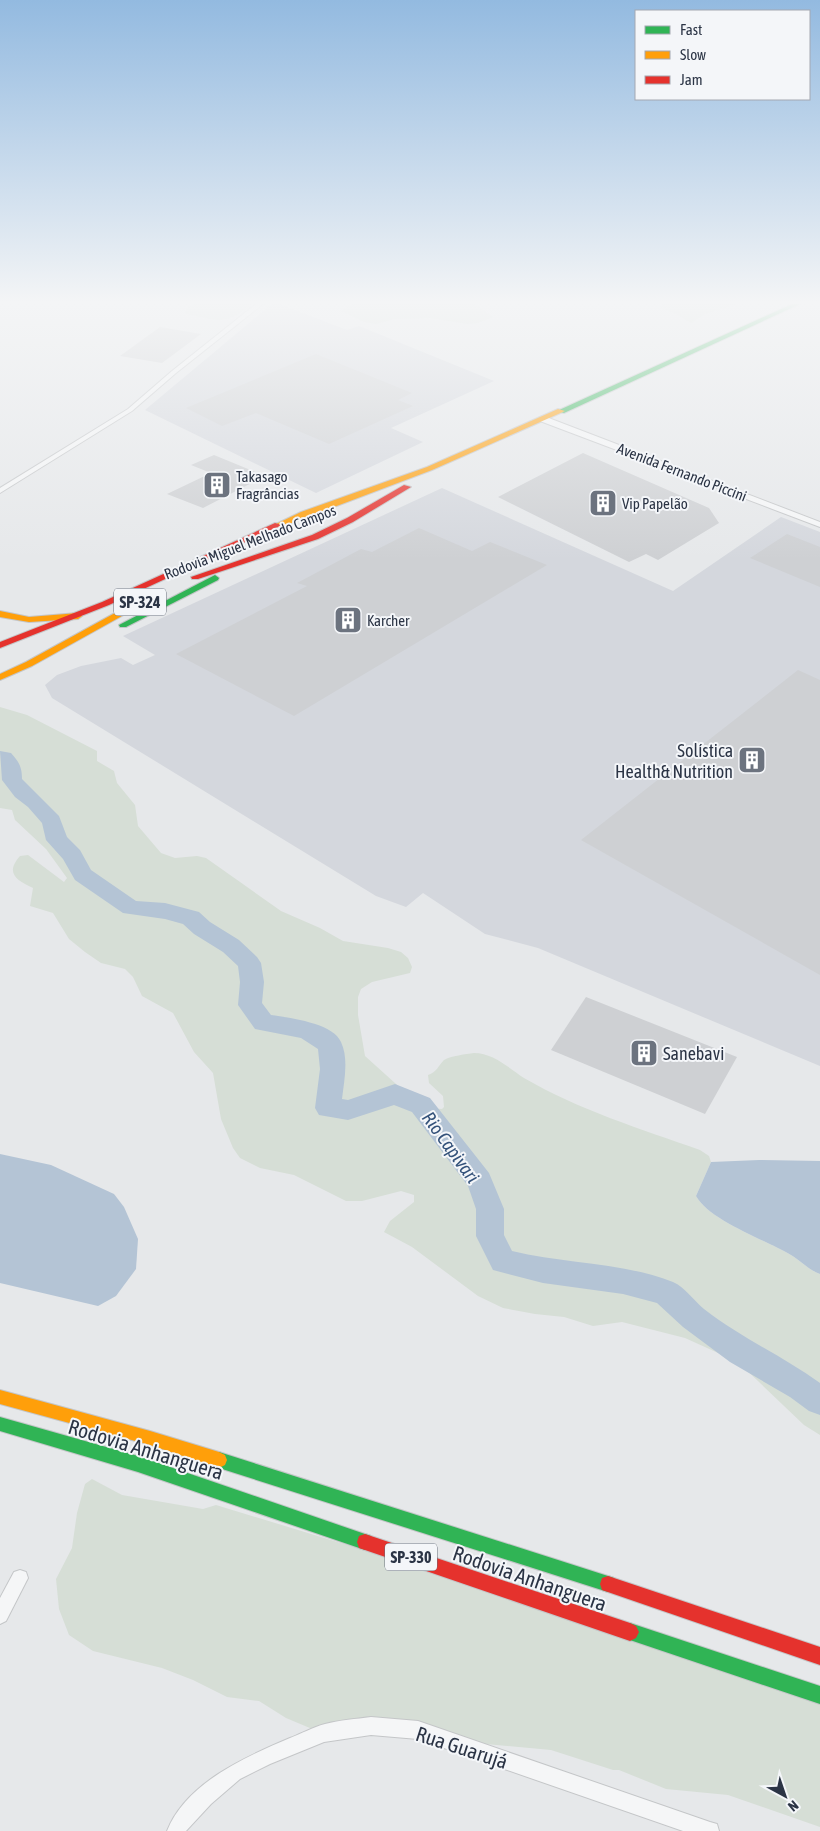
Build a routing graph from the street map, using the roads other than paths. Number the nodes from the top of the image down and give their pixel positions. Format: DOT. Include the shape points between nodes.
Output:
graph roads {
  1 [pos="154,389"];
  2 [pos="610,389"];
  3 [pos="549,417"];
  4 [pos="483,446"];
  5 [pos="0,491"];
  6 [pos="820,525"];
  7 [pos="275,526"];
  8 [pos="288,546"];
  9 [pos="255,556"];
  10 [pos="157,594"];
  11 [pos="142,601"];
  12 [pos="0,614"];
  13 [pos="78,616"];
  14 [pos="107,634"];
  15 [pos="0,645"];
  16 [pos="42,670"];
  17 [pos="0,677"];
  18 [pos="27,678"];
  19 [pos="0,1397"];
  20 [pos="0,1424"];
  21 [pos="20,1578"];
  22 [pos="0,1615"];
  23 [pos="820,1656"];
  24 [pos="820,1695"];
  25 [pos="176,1831"];
  26 [pos="710,1831"];
  1 -- 5 [label="street" via="130,410"];
  2 -- 3 [label="main road, Rodovia Miguel Melhado Campos / SP-324"];
  3 -- 4 [label="main road, Rodovia Miguel Melhado Campos / SP-324"];
  3 -- 6 [label="street, Avenida Fernando Piccini"];
  4 -- 7 [label="main road, Rodovia Miguel Melhado Campos / SP-324" via="412,476"];
  4 -- 8 [label="main road, Rodovia Miguel Melhado Campos / SP-324" via="347,522"];
  7 -- 8 [label="main road" via="296,522 312,529 311,533"];
  7 -- 13 [label="main road, Rodovia Miguel Melhado Campos / SP-324"];
  8 -- 9 [label="main road, Rodovia Miguel Melhado Campos / SP-324"];
  9 -- 10 [label="main road, Rodovia Miguel Melhado Campos / SP-324"];
  9 -- 14 [label="main road"];
  11 -- 17 [label="main road, SP-324"];
  12 -- 13 [label="main road" via="26,620"];
  13 -- 15 [label="main road, Rodovia Miguel Melhado Campos / SP-324"];
  16 -- 18 [label="main road"];
  19 -- 23 [label="main road, Rodovia Anhanguera / SP-330" via="159,1441 587,1577"];
  20 -- 24 [label="main road, Rodovia Anhanguera / SP-330" via="138,1464"];
  21 -- 22 [label="street"];
  25 -- 26 [label="street, Rua Guarujá" via="204,1797 234,1773 324,1733 371,1726 418,1730"];
}
